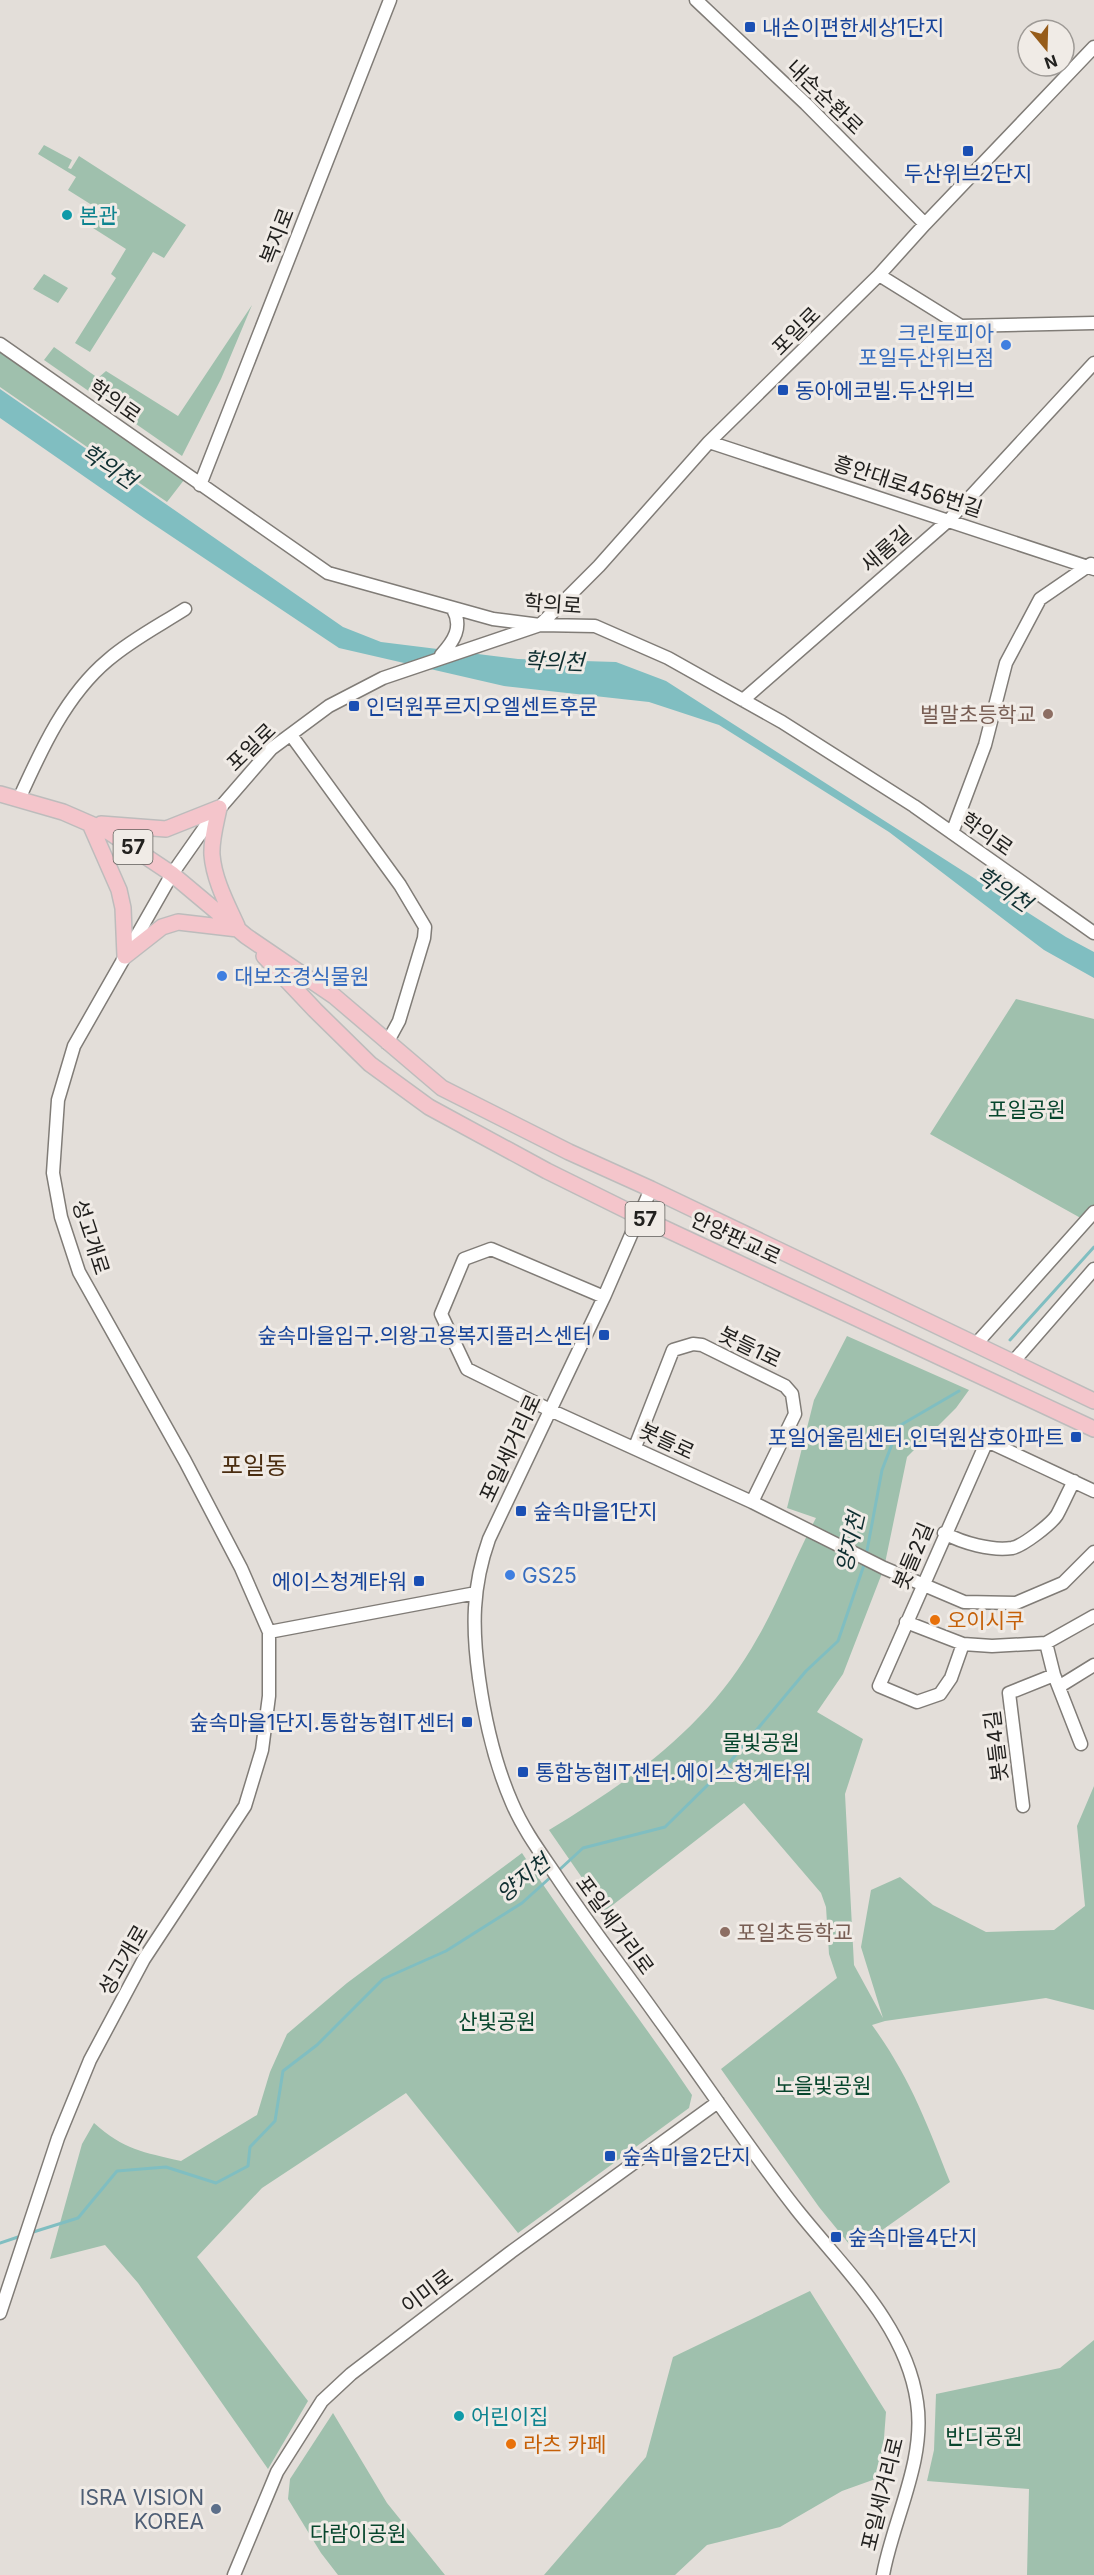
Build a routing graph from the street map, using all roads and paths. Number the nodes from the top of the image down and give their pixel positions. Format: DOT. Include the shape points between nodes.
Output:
graph roads {
  1 [pos="390,0"];
  2 [pos="696,0"];
  3 [pos="1094,47"];
  4 [pos="925,224"];
  5 [pos="879,275"];
  6 [pos="1094,323"];
  7 [pos="0,344"];
  8 [pos="1094,363"];
  9 [pos="709,442"];
  10 [pos="200,485"];
  11 [pos="949,520"];
  12 [pos="1092,566"];
  13 [pos="185,609"];
  14 [pos="456,614"];
  15 [pos="540,625"];
  16 [pos="439,657"];
  17 [pos="743,700"];
  18 [pos="291,735"];
  19 [pos="0,794"];
  20 [pos="19,799"];
  21 [pos="219,808"];
  22 [pos="90,824"];
  23 [pos="952,833"];
  24 [pos="172,873"];
  25 [pos="242,932"];
  26 [pos="1094,933"];
  27 [pos="125,956"];
  28 [pos="387,1043"];
  29 [pos="651,1189"];
  30 [pos="1094,1212"];
  31 [pos="640,1217"];
  32 [pos="1094,1269"];
  33 [pos="604,1297"];
  34 [pos="976,1344"];
  35 [pos="1013,1362"];
  36 [pos="1094,1401"];
  37 [pos="550,1410"];
  38 [pos="1094,1428"];
  39 [pos="635,1447"];
  40 [pos="1074,1481"];
  41 [pos="1094,1491"];
  42 [pos="752,1502"];
  43 [pos="944,1533"];
  44 [pos="1094,1552"];
  45 [pos="923,1586"];
  46 [pos="476,1593"];
  47 [pos="1094,1616"];
  48 [pos="906,1622"];
  49 [pos="269,1632"];
  50 [pos="1046,1643"];
  51 [pos="963,1644"];
  52 [pos="1094,1665"];
  53 [pos="1057,1681"];
  54 [pos="1081,1744"];
  55 [pos="1023,1806"];
  56 [pos="718,2102"];
  57 [pos="0,2313"];
  58 [pos="234,2575"];
  59 [pos="883,2575"];
  1 -- 10 [label="street, 복지로"];
  2 -- 4 [label="street, 내손순환로"];
  3 -- 4 [label="street, 포일로"];
  4 -- 5 [label="street, 포일로"];
  5 -- 6 [label="street" via="962,326"];
  5 -- 9 [label="street, 포일로"];
  7 -- 10 [label="street, 학의로"];
  8 -- 11 [label="street, 새롬길"];
  9 -- 11 [label="street, 흥안대로456번길"];
  9 -- 15 [label="street, 포일로" via="599,566"];
  10 -- 14 [label="street, 학의로" via="328,573"];
  11 -- 12 [label="street, 흥안대로456번길"];
  11 -- 17 [label="street, 새롬길"];
  12 -- 23 [label="street" via="1040,599 1006,663 986,745"];
  13 -- 20 [label="street" via="108,660 75,696 38,757"];
  14 -- 15 [label="street, 학의로"];
  14 -- 16 [label="street" via="458,628 453,642"];
  15 -- 16 [label="street, 포일로"];
  15 -- 17 [label="street, 학의로" via="596,627 668,658"];
  16 -- 18 [label="street, 포일로" via="383,678 329,706"];
  17 -- 23 [label="street, 학의로"];
  18 -- 21 [label="street, 포일로" via="270,749"];
  18 -- 28 [label="street" via="400,885 425,927 399,1020"];
  19 -- 20 [label="main road, 안양판교로 / 57"];
  20 -- 22 [label="main road, 안양판교로 / 57"];
  21 -- 22 [label="main road" via="166,829"];
  21 -- 24 [label="street, 포일로"];
  21 -- 25 [label="main road" via="212,856 219,886"];
  22 -- 24 [label="main road, 안양판교로 / 57"];
  22 -- 27 [label="main road" via="119,890"];
  23 -- 26 [label="street, 학의로"];
  24 -- 25 [label="main road, 안양판교로 / 57"];
  24 -- 27 [label="street, 성고개로"];
  25 -- 27 [label="main road" via="178,922 162,927"];
  25 -- 28 [label="main road, 안양판교로 / 57" via="334,996"];
  25 -- 31 [label="main road, 안양판교로 / 57" via="370,1064 429,1107"];
  27 -- 49 [label="street, 성고개로" via="74,1046 58,1100 53,1173 61,1217 79,1272 185,1461 241,1568"];
  28 -- 29 [label="main road, 안양판교로 / 57" via="442,1088 489,1114"];
  29 -- 31 [label="street, 포일세거리로"];
  29 -- 34 [label="main road, 안양판교로 / 57"];
  30 -- 34 [label="street"];
  31 -- 33 [label="street, 포일세거리로"];
  31 -- 38 [label="main road, 안양판교로 / 57"];
  32 -- 35 [label="street"];
  33 -- 37 [label="street, 포일세거리로"];
  33 -- 37 [label="street, 봇들로" via="491,1249 464,1259 441,1314 467,1369"];
  34 -- 35 [label="main road, 안양판교로 / 57"];
  35 -- 36 [label="main road, 안양판교로 / 57"];
  37 -- 39 [label="street, 봇들로"];
  37 -- 46 [label="street, 포일세거리로" via="489,1539 478,1569"];
  39 -- 42 [label="street, 봇들로"];
  39 -- 42 [label="street, 봇들1로" via="673,1350 702,1345 785,1386 792,1394 795,1414"];
  40 -- 41 [label="street, 봇들2길"];
  40 -- 43 [label="street" via="1055,1517 1014,1548 985,1546"];
  40 -- 43 [label="street, 봇들2길" via="987,1441"];
  42 -- 45 [label="street, 봇들로"];
  43 -- 45 [label="street, 봇들2길"];
  44 -- 45 [label="street, 봇들로" via="1063,1583 1016,1603 964,1602"];
  45 -- 48 [label="street, 봇들2길"];
  46 -- 49 [label="street"];
  46 -- 56 [label="street, 포일세거리로" via="473,1634 491,1739 513,1806 550,1868"];
  47 -- 50 [label="street"];
  48 -- 51 [label="street"];
  48 -- 51 [label="street, 봇들2길" via="879,1686 917,1702 940,1694 951,1678"];
  49 -- 57 [label="street, 성고개로" via="269,1696 262,1750 244,1806 144,1959 90,2060 58,2138"];
  50 -- 51 [label="street"];
  50 -- 53 [label="street"];
  52 -- 53 [label="street, 봇들4길"];
  53 -- 54 [label="street"];
  53 -- 55 [label="street, 봇들4길" via="1009,1693"];
  56 -- 58 [label="street, 이미로" via="511,2252 351,2374 322,2401 277,2472"];
  56 -- 59 [label="street, 포일세거리로" via="775,2182 868,2297 893,2332 909,2365 918,2404 918,2448"];
}
